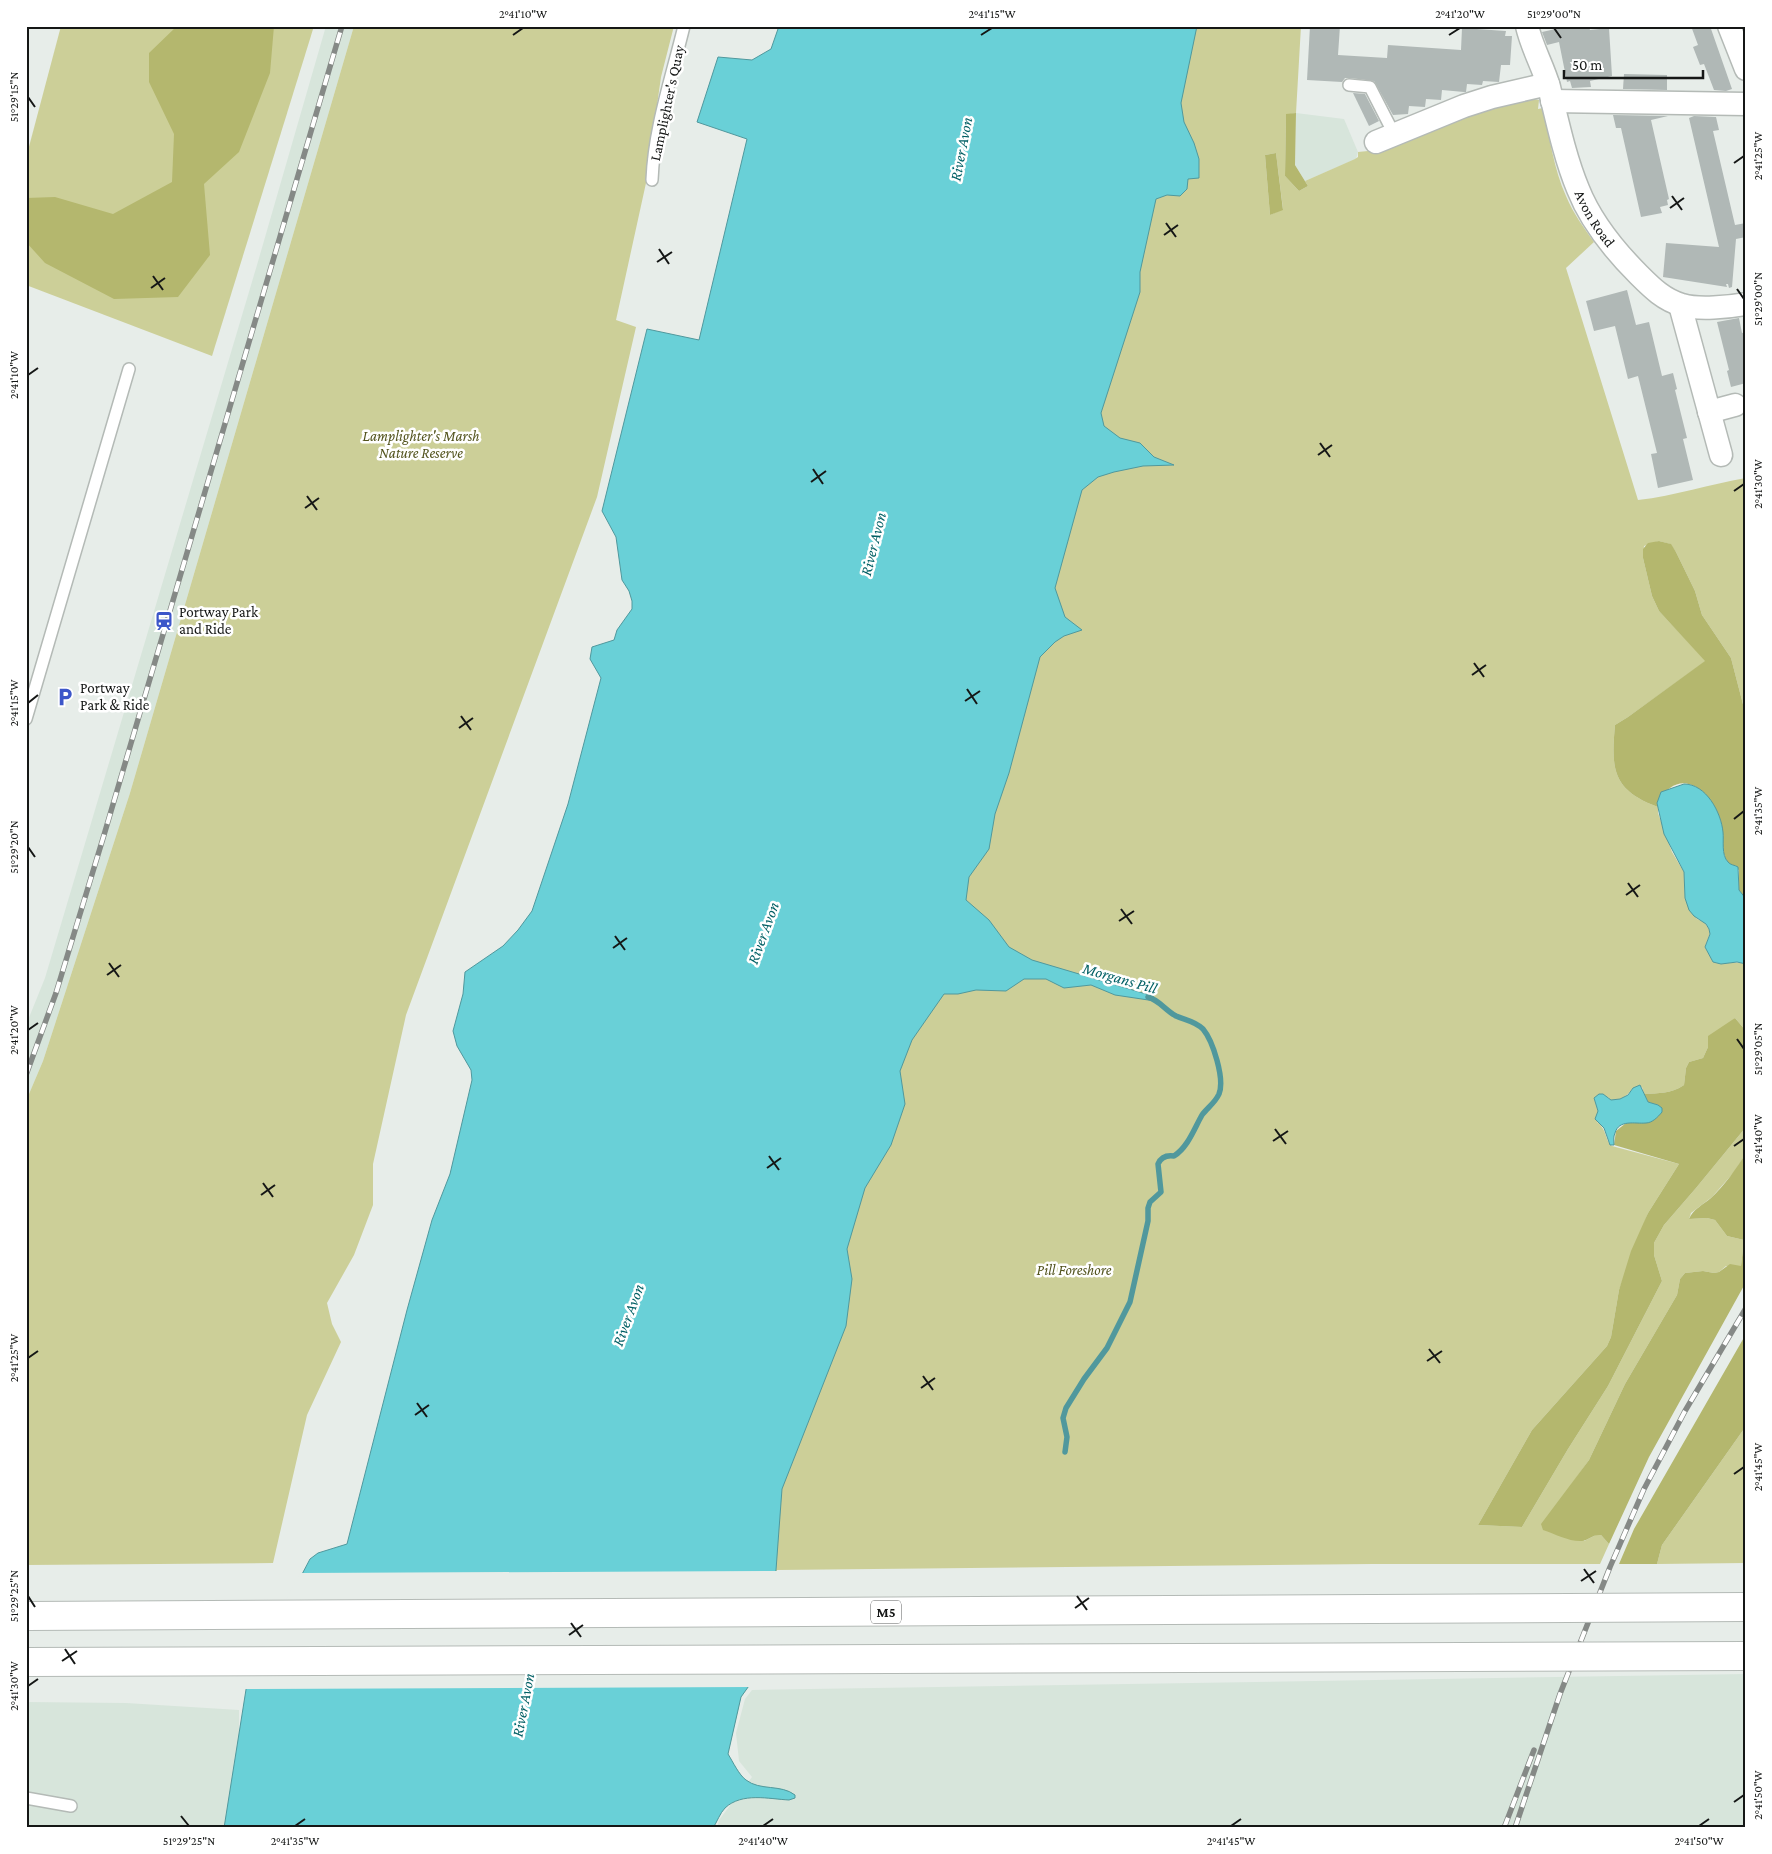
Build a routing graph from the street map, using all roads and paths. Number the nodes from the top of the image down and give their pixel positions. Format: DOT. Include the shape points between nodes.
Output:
graph roads {
  1 [pos="684,26"];
  2 [pos="1527,26"];
  3 [pos="1729,26"];
  4 [pos="1746,69"];
  5 [pos="1349,85"];
  6 [pos="1550,93"];
  7 [pos="1746,104"];
  8 [pos="1385,138"];
  9 [pos="652,180"];
  10 [pos="1746,304"];
  11 [pos="1680,305"];
  12 [pos="129,369"];
  13 [pos="1735,405"];
  14 [pos="1709,412"];
  15 [pos="1721,455"];
  16 [pos="26,719"];
  17 [pos="1746,1607"];
  18 [pos="26,1616"];
  19 [pos="1746,1656"];
  20 [pos="26,1662"];
  21 [pos="26,1798"];
  22 [pos="71,1806"];
  1 -- 9 [label="lane, Lamplighter's Quay" via="662,115"];
  2 -- 6 [label="street, Avon Road"];
  3 -- 4 [label="street"];
  5 -- 8 [label="lane" via="1370,87"];
  6 -- 7 [label="street"];
  6 -- 8 [label="street" via="1476,102"];
  6 -- 11 [label="street, Avon Road" via="1577,187 1599,228 1654,290"];
  10 -- 11 [label="street, Avon Road"];
  11 -- 14 [label="street"];
  12 -- 16 [label="lane"];
  13 -- 14 [label="street"];
  14 -- 15 [label="street"];
  17 -- 18 [label="highway, M5, bridge"];
  19 -- 20 [label="highway, bridge"];
  21 -- 22 [label="lane"];
}
